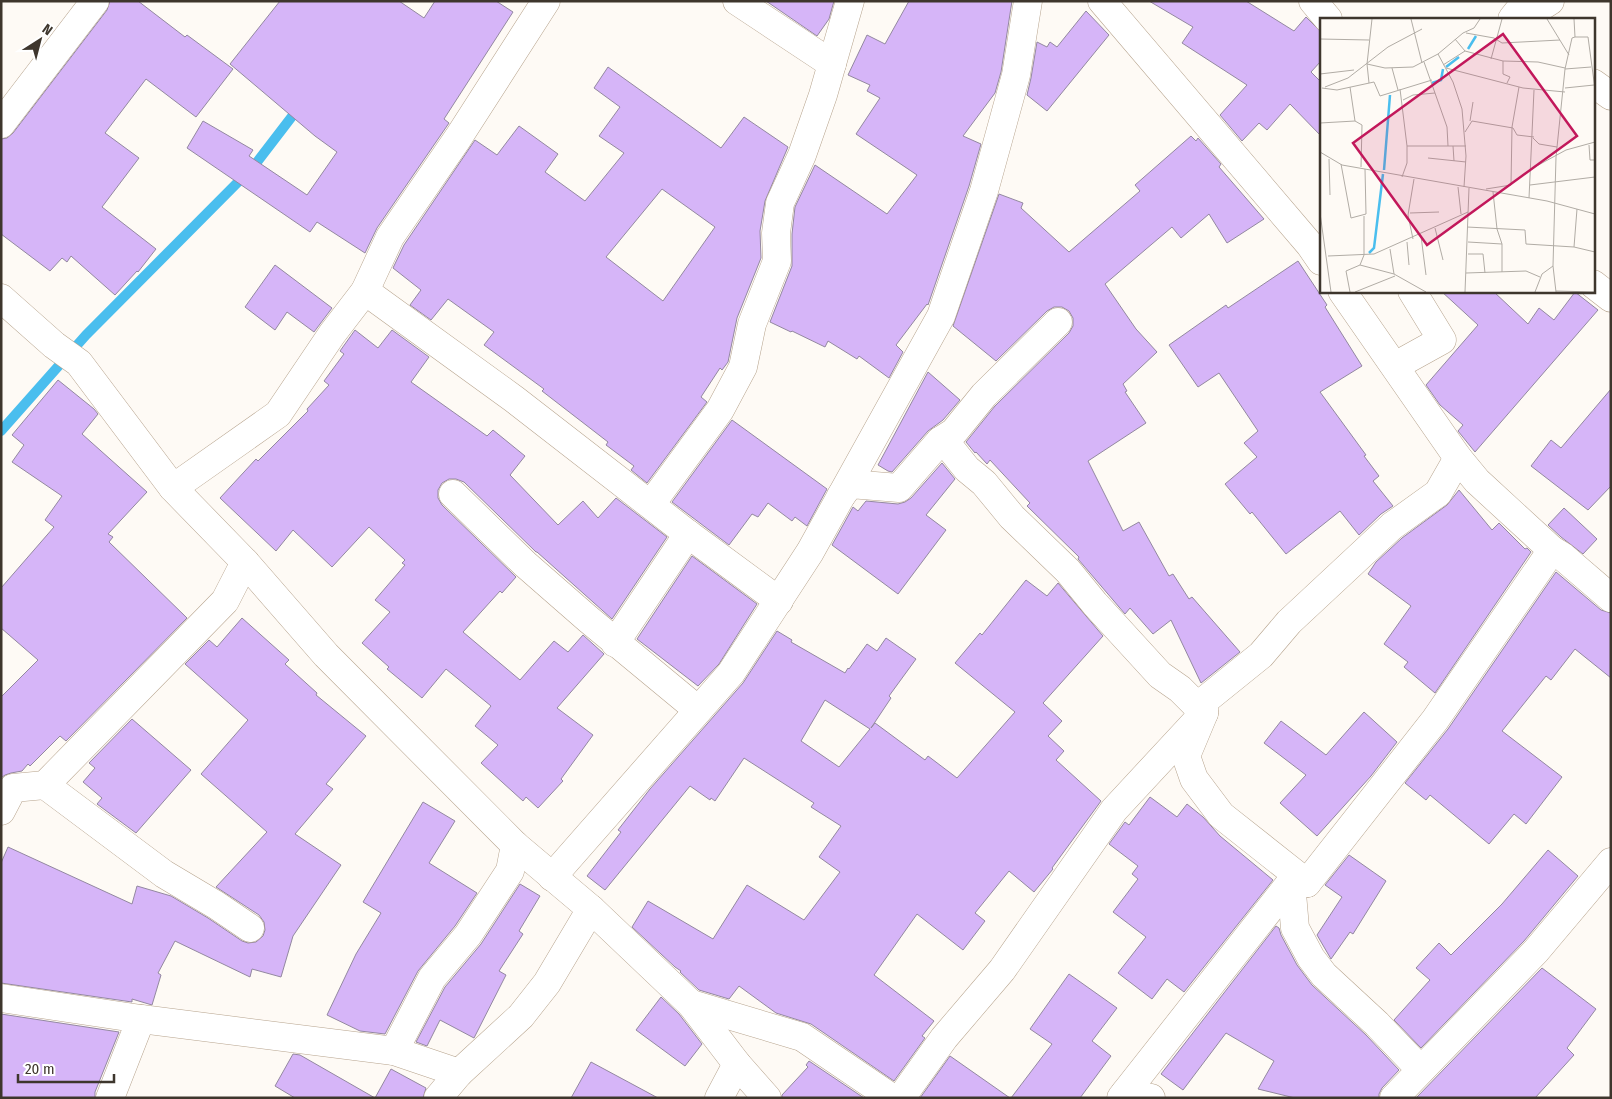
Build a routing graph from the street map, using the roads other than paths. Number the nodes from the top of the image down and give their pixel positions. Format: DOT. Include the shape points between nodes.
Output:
graph roads {
  1 [pos="95,1"];
  2 [pos="546,1"];
  3 [pos="737,1"];
  4 [pos="850,1"];
  5 [pos="1028,1"];
  6 [pos="1102,1"];
  7 [pos="1313,1"];
  8 [pos="1550,1"];
  9 [pos="1520,12"];
  10 [pos="1327,18"];
  11 [pos="832,64"];
  12 [pos="1594,84"];
  13 [pos="1611,96"];
  14 [pos="1,124"];
  15 [pos="1320,259"];
  16 [pos="1594,285"];
  17 [pos="365,291"];
  18 [pos="1343,292"];
  19 [pos="1413,292"];
  20 [pos="1,298"];
  21 [pos="1611,298"];
  22 [pos="1058,322"];
  23 [pos="1395,366"];
  24 [pos="940,441"];
  25 [pos="1458,458"];
  26 [pos="173,488"];
  27 [pos="452,494"];
  28 [pos="841,496"];
  29 [pos="651,504"];
  30 [pos="688,534"];
  31 [pos="1552,550"];
  32 [pos="245,562"];
  33 [pos="1611,598"];
  34 [pos="779,601"];
  35 [pos="615,643"];
  36 [pos="698,710"];
  37 [pos="1204,713"];
  38 [pos="45,785"];
  39 [pos="1,811"];
  40 [pos="515,845"];
  41 [pos="1611,862"];
  42 [pos="552,878"];
  43 [pos="1299,882"];
  44 [pos="591,908"];
  45 [pos="250,928"];
  46 [pos="1,998"];
  47 [pos="691,1004"];
  48 [pos="141,1020"];
  49 [pos="394,1052"];
  50 [pos="737,1064"];
  51 [pos="1420,1069"];
  52 [pos="459,1073"];
  53 [pos="1132,1096"];
  54 [pos="110,1098"];
  55 [pos="438,1098"];
  56 [pos="719,1098"];
  57 [pos="767,1098"];
  58 [pos="892,1098"];
  59 [pos="901,1098"];
  60 [pos="1394,1098"];
  1 -- 14 [label="street"];
  2 -- 17 [label="street" via="390,237"];
  3 -- 11 [label="street"];
  4 -- 11 [label="street"];
  5 -- 28 [label="street" via="1016,75 984,191 941,316"];
  6 -- 15 [label="street"];
  7 -- 10 [label="street"];
  8 -- 9 [label="street" via="1539,8"];
  11 -- 29 [label="street" via="802,156 780,203 777,261 752,324 743,367 720,410"];
  12 -- 13 [label="street"];
  16 -- 21 [label="street"];
  17 -- 26 [label="street" via="278,414"];
  17 -- 29 [label="street"];
  18 -- 23 [label="street"];
  19 -- 23 [label="street" via="1442,340"];
  20 -- 26 [label="street" via="79,363"];
  22 -- 24 [label="street" via="984,394 954,432"];
  23 -- 25 [label="street"];
  24 -- 28 [label="street" via="898,488 850,484"];
  24 -- 37 [label="street" via="1068,571 1160,675"];
  25 -- 31 [label="street" via="1477,481"];
  25 -- 37 [label="street" via="1438,493 1392,526 1289,622 1261,655 1204,701"];
  26 -- 32 [label="street"];
  27 -- 35 [label="street" via="524,564"];
  28 -- 34 [label="street"];
  29 -- 30 [label="street"];
  30 -- 34 [label="street"];
  30 -- 35 [label="street"];
  31 -- 33 [label="street"];
  31 -- 43 [label="street" via="1435,720"];
  32 -- 38 [label="street" via="225,601"];
  32 -- 40 [label="street" via="326,655"];
  34 -- 36 [label="street" via="731,673"];
  35 -- 36 [label="street"];
  36 -- 42 [label="street"];
  37 -- 43 [label="street" via="1186,756 1194,779 1221,815"];
  37 -- 59 [label="street" via="1114,810 1002,970 944,1038"];
  38 -- 39 [label="street" via="13,788"];
  38 -- 45 [label="street" via="164,874"];
  40 -- 42 [label="street"];
  40 -- 49 [label="street" via="510,871 468,935 432,978"];
  41 -- 51 [label="street" via="1536,951"];
  42 -- 44 [label="street"];
  43 -- 51 [label="street" via="1295,928 1311,958 1324,975"];
  43 -- 53 [label="street"];
  44 -- 47 [label="street"];
  44 -- 52 [label="street" via="547,983 521,1016"];
  46 -- 48 [label="street"];
  47 -- 50 [label="street"];
  47 -- 58 [label="street" via="802,1037"];
  48 -- 49 [label="street"];
  48 -- 54 [label="street"];
  49 -- 52 [label="street"];
  50 -- 56 [label="street"];
  50 -- 57 [label="street"];
  51 -- 60 [label="street"];
  52 -- 55 [label="street"];
}
